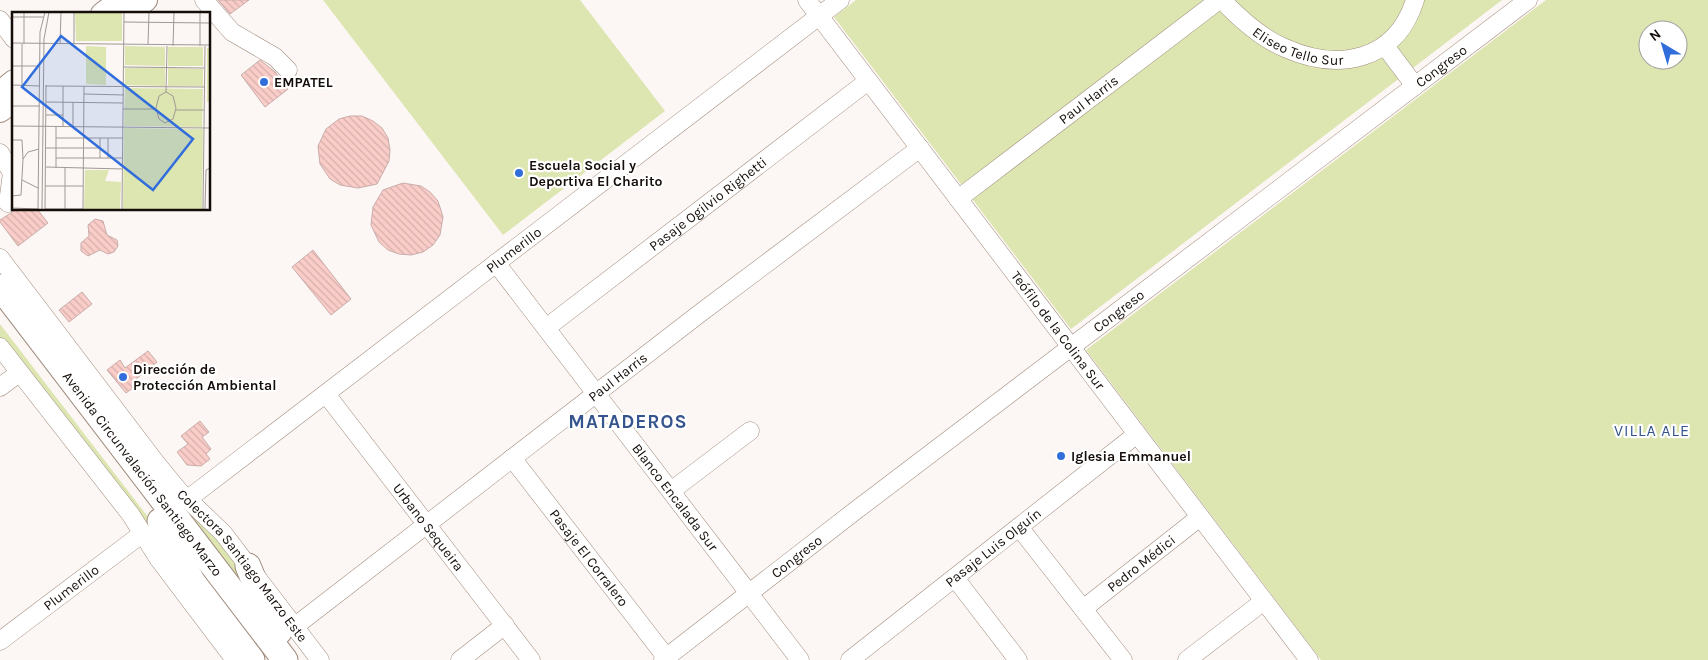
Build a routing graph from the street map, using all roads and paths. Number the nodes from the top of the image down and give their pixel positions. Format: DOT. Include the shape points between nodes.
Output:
graph roads {
  1 [pos="120,0"];
  2 [pos="146,0"];
  3 [pos="204,0"];
  4 [pos="807,0"];
  5 [pos="840,0"];
  6 [pos="1220,0"];
  7 [pos="1415,0"];
  8 [pos="1528,0"];
  9 [pos="105,12"];
  10 [pos="131,12"];
  11 [pos="154,12"];
  12 [pos="819,16"];
  13 [pos="0,20"];
  14 [pos="12,36"];
  15 [pos="1385,46"];
  16 [pos="288,70"];
  17 [pos="868,81"];
  18 [pos="12,83"];
  19 [pos="1416,86"];
  20 [pos="0,92"];
  21 [pos="12,103"];
  22 [pos="0,112"];
  23 [pos="920,148"];
  24 [pos="0,154"];
  25 [pos="12,176"];
  26 [pos="12,185"];
  27 [pos="958,199"];
  28 [pos="8,202"];
  29 [pos="0,258"];
  30 [pos="496,263"];
  31 [pos="0,287"];
  32 [pos="0,312"];
  33 [pos="546,328"];
  34 [pos="0,347"];
  35 [pos="1071,347"];
  36 [pos="19,373"];
  37 [pos="0,387"];
  38 [pos="596,393"];
  39 [pos="326,394"];
  40 [pos="750,431"];
  41 [pos="1137,434"];
  42 [pos="512,458"];
  43 [pos="671,491"];
  44 [pos="188,499"];
  45 [pos="1200,517"];
  46 [pos="427,524"];
  47 [pos="151,527"];
  48 [pos="1018,528"];
  49 [pos="248,566"];
  50 [pos="955,578"];
  51 [pos="749,593"];
  52 [pos="1264,601"];
  53 [pos="1083,609"];
  54 [pos="504,626"];
  55 [pos="294,627"];
  56 [pos="0,641"];
  57 [pos="665,659"];
  58 [pos="235,660"];
  59 [pos="252,660"];
  60 [pos="266,660"];
  61 [pos="285,660"];
  62 [pos="300,660"];
  63 [pos="320,660"];
  64 [pos="460,660"];
  65 [pos="531,660"];
  66 [pos="800,660"];
  67 [pos="850,660"];
  68 [pos="1018,660"];
  69 [pos="1123,660"];
  70 [pos="1187,660"];
  71 [pos="1309,660"];
  1 -- 9 [label="main road"];
  2 -- 10 [label="main road"];
  2 -- 11 [label="street"];
  3 -- 16 [label="street" via="232,32 275,57"];
  4 -- 12 [label="street, Teófilo de la Colina Sur"];
  5 -- 12 [label="street, Plumerillo"];
  6 -- 15 [label="street, Eliseo Tello Sur" via="1267,38 1305,56 1346,60 1366,56"];
  6 -- 27 [label="street, Paul Harris"];
  7 -- 15 [label="street, Eliseo Tello Sur" via="1399,32"];
  8 -- 19 [label="street, Congreso"];
  12 -- 17 [label="street, Teófilo de la Colina Sur"];
  12 -- 30 [label="street, Plumerillo"];
  13 -- 14 [label="street"];
  15 -- 19 [label="street"];
  17 -- 23 [label="street, Teófilo de la Colina Sur"];
  17 -- 33 [label="street, Pasaje Ogilvio Righetti"];
  18 -- 20 [label="main road"];
  19 -- 35 [label="street, Congreso"];
  21 -- 22 [label="main road"];
  23 -- 27 [label="street, Teófilo de la Colina Sur"];
  23 -- 38 [label="street, Paul Harris"];
  24 -- 25 [label="street"];
  26 -- 28 [label="street"];
  27 -- 35 [label="street, Teófilo de la Colina Sur"];
  29 -- 44 [label="street, Colectora Santiago Marzo Este" via="156,463"];
  30 -- 33 [label="street, Blanco Encalada Sur"];
  30 -- 39 [label="street, Plumerillo"];
  31 -- 61 [label="highway, Avenida Circunvalación Santiago Marzo"];
  32 -- 47 [label="highway, Avenida Circunvalación Santiago Marzo"];
  33 -- 38 [label="street, Blanco Encalada Sur"];
  34 -- 36 [label="street"];
  35 -- 41 [label="street, Teófilo de la Colina Sur"];
  35 -- 51 [label="street, Congreso"];
  36 -- 37 [label="street"];
  36 -- 47 [label="street" via="131,516"];
  38 -- 42 [label="street, Paul Harris"];
  38 -- 43 [label="street, Blanco Encalada Sur"];
  39 -- 44 [label="street, Plumerillo"];
  39 -- 46 [label="street, Urbano Sequeira"];
  40 -- 43 [label="street"];
  41 -- 45 [label="street, Teófilo de la Colina Sur"];
  41 -- 48 [label="street, Pasaje Luis Olguín"];
  42 -- 46 [label="street, Paul Harris"];
  42 -- 57 [label="street, Pasaje El Corralero"];
  43 -- 51 [label="street, Blanco Encalada Sur"];
  44 -- 49 [label="street, Colectora Santiago Marzo Este" via="217,527"];
  45 -- 52 [label="street, Teófilo de la Colina Sur"];
  45 -- 53 [label="street, Pedro Médici"];
  46 -- 54 [label="street, Urbano Sequeira"];
  46 -- 55 [label="street, Paul Harris"];
  47 -- 56 [label="street, Plumerillo"];
  47 -- 58 [label="street" via="158,558"];
  47 -- 59 [label="highway"];
  47 -- 60 [label="highway, Avenida Circunvalación Santiago Marzo"];
  48 -- 50 [label="street, Pasaje Luis Olguín"];
  48 -- 53 [label="street"];
  49 -- 55 [label="street, Colectora Santiago Marzo Este"];
  49 -- 62 [label="highway" via="271,620"];
  50 -- 67 [label="street, Pasaje Luis Olguín"];
  50 -- 68 [label="street"];
  51 -- 57 [label="street, Congreso"];
  51 -- 66 [label="street, Blanco Encalada Sur"];
  52 -- 70 [label="street"];
  52 -- 71 [label="street, Teófilo de la Colina Sur"];
  53 -- 69 [label="street"];
  54 -- 64 [label="street"];
  54 -- 65 [label="street, Urbano Sequeira"];
  55 -- 63 [label="street, Colectora Santiago Marzo Este"];
}
